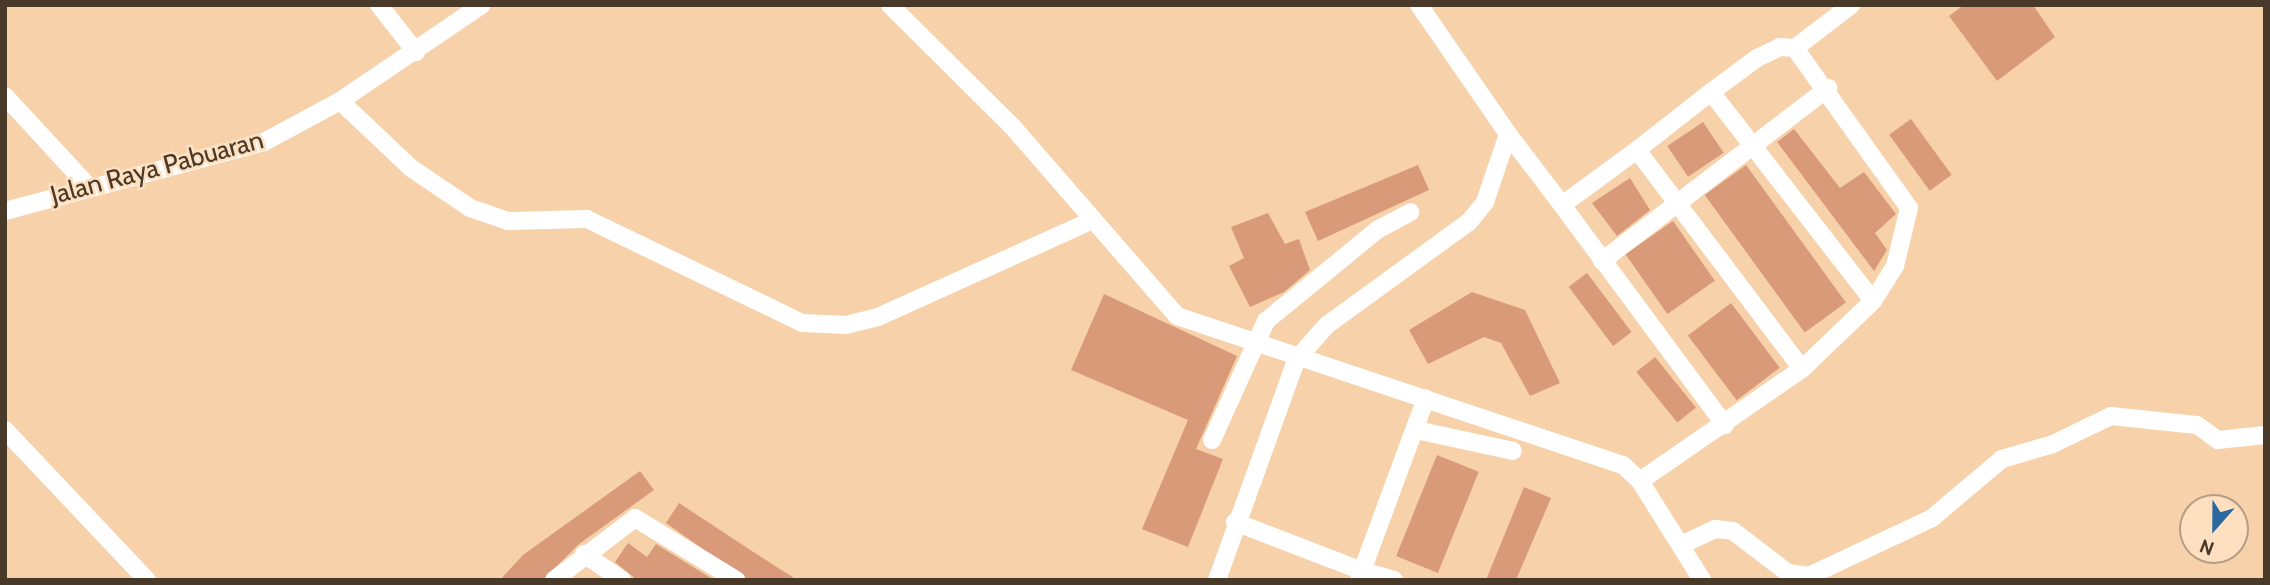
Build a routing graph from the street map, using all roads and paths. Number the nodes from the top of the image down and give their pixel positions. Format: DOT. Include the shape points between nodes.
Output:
graph roads {
  1 [pos="379,5"];
  2 [pos="482,5"];
  3 [pos="890,5"];
  4 [pos="1419,5"];
  5 [pos="1850,5"];
  6 [pos="1795,48"];
  7 [pos="416,52"];
  8 [pos="1828,88"];
  9 [pos="1711,92"];
  10 [pos="5,96"];
  11 [pos="340,101"];
  12 [pos="1508,134"];
  13 [pos="1753,146"];
  14 [pos="1637,150"];
  15 [pos="88,186"];
  16 [pos="1675,202"];
  17 [pos="1562,205"];
  18 [pos="5,211"];
  19 [pos="1410,212"];
  20 [pos="1093,220"];
  21 [pos="1602,261"];
  22 [pos="1873,301"];
  23 [pos="1252,346"];
  24 [pos="1296,360"];
  25 [pos="1802,369"];
  26 [pos="1426,398"];
  27 [pos="1725,425"];
  28 [pos="5,430"];
  29 [pos="1416,430"];
  30 [pos="2265,435"];
  31 [pos="1212,440"];
  32 [pos="1513,451"];
  33 [pos="1640,481"];
  34 [pos="1235,522"];
  35 [pos="1681,545"];
  36 [pos="584,554"];
  37 [pos="1360,575"];
  38 [pos="147,580"];
  39 [pos="554,580"];
  40 [pos="622,580"];
  41 [pos="736,580"];
  42 [pos="1217,580"];
  43 [pos="1394,580"];
  44 [pos="1702,580"];
  1 -- 7 [label="street"];
  2 -- 7 [label="street, Jalan Raya Pabuaran"];
  3 -- 20 [label="street" via="1010,125"];
  4 -- 12 [label="street"];
  5 -- 6 [label="street"];
  6 -- 8 [label="street"];
  6 -- 9 [label="street" via="1780,47 1757,58"];
  7 -- 11 [label="street, Jalan Raya Pabuaran"];
  8 -- 13 [label="street"];
  8 -- 22 [label="street" via="1909,208 1895,266"];
  9 -- 13 [label="street"];
  9 -- 14 [label="street"];
  10 -- 15 [label="street"];
  11 -- 15 [label="street, Jalan Raya Pabuaran" via="264,142"];
  11 -- 20 [label="street" via="411,168 470,208 508,221 587,219 802,323 846,326 878,317"];
  12 -- 17 [label="street"];
  12 -- 24 [label="street" via="1485,202 1469,222 1327,325"];
  13 -- 16 [label="street"];
  13 -- 22 [label="street"];
  14 -- 16 [label="street"];
  14 -- 17 [label="street"];
  15 -- 18 [label="street, Jalan Raya Pabuaran"];
  16 -- 21 [label="street"];
  16 -- 25 [label="street"];
  17 -- 21 [label="street"];
  19 -- 23 [label="street" via="1377,230 1274,314"];
  20 -- 23 [label="street" via="1177,316"];
  21 -- 27 [label="street"];
  22 -- 25 [label="street"];
  23 -- 24 [label="street"];
  23 -- 31 [label="street"];
  24 -- 26 [label="street"];
  24 -- 34 [label="street"];
  25 -- 27 [label="street"];
  26 -- 29 [label="street"];
  26 -- 33 [label="street" via="1623,466"];
  27 -- 33 [label="street"];
  28 -- 38 [label="street"];
  29 -- 32 [label="street"];
  29 -- 37 [label="street"];
  30 -- 35 [label="street" via="2218,440 2197,425 2111,416 2040,449 2002,459 1932,518 1809,576 1788,573 1732,531 1715,530"];
  33 -- 35 [label="street"];
  34 -- 37 [label="street"];
  34 -- 42 [label="street"];
  35 -- 44 [label="street"];
  36 -- 39 [label="street"];
  36 -- 40 [label="street"];
  36 -- 41 [label="street" via="635,518"];
  37 -- 43 [label="street"];
}
